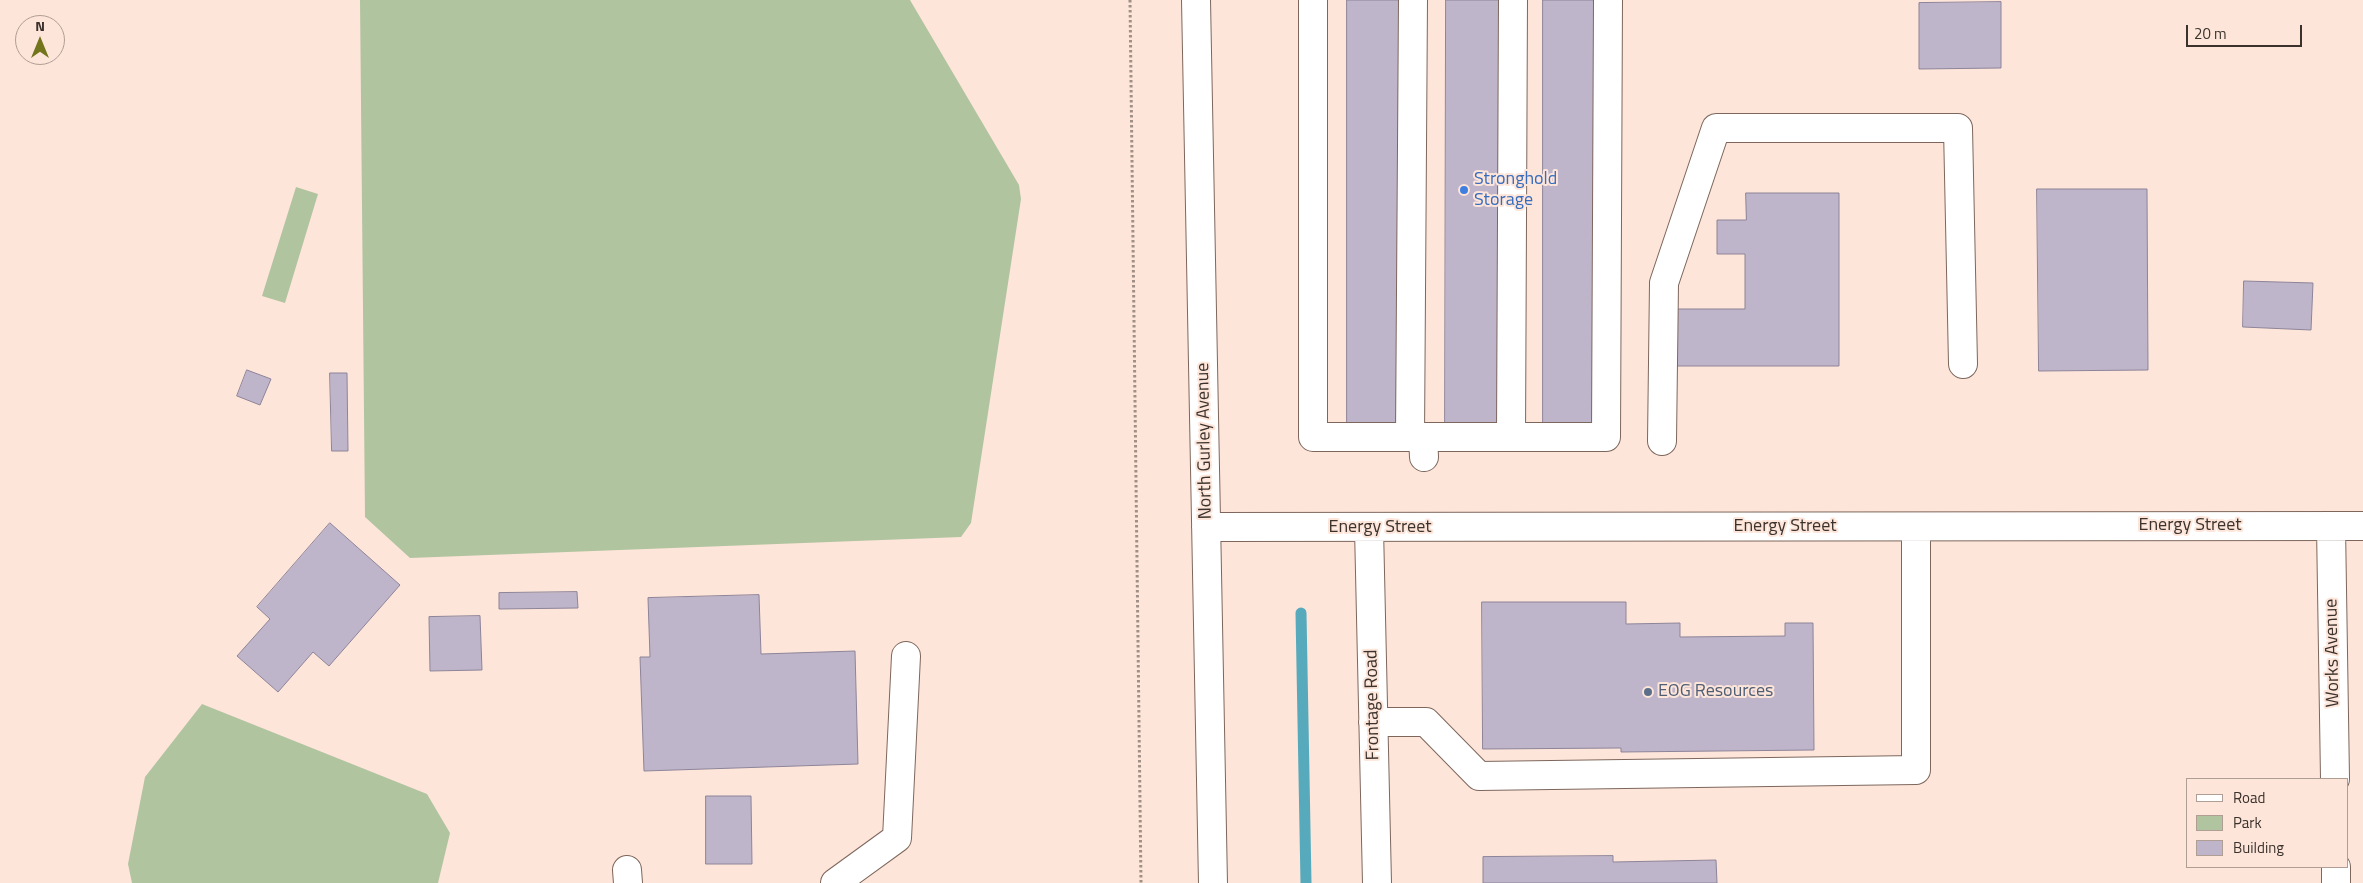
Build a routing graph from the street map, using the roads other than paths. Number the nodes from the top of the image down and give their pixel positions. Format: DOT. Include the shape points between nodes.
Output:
graph roads {
  1 [pos="1196,0"];
  2 [pos="1313,0"];
  3 [pos="1413,0"];
  4 [pos="1513,0"];
  5 [pos="1608,0"];
  6 [pos="1963,364"];
  7 [pos="1511,437"];
  8 [pos="1662,441"];
  9 [pos="1419,444"];
  10 [pos="2330,526"];
  11 [pos="2363,526"];
  12 [pos="1206,527"];
  13 [pos="1916,527"];
  14 [pos="1369,528"];
  15 [pos="906,656"];
  16 [pos="1373,722"];
  17 [pos="2335,778"];
  18 [pos="2336,868"];
  19 [pos="835,883"];
  20 [pos="1212,883"];
  21 [pos="1377,883"];
  22 [pos="2336,883"];
  1 -- 12 [label="street, North Gurley Avenue"];
  2 -- 9 [label="street" via="1313,437"];
  3 -- 9 [label="street"];
  4 -- 7 [label="street"];
  5 -- 7 [label="street" via="1606,437"];
  6 -- 8 [label="street" via="1958,128 1716,128 1664,283"];
  7 -- 9 [label="street"];
  10 -- 11 [label="street, Energy Street"];
  10 -- 13 [label="street, Energy Street"];
  10 -- 17 [label="street, Works Avenue"];
  12 -- 14 [label="street, Energy Street"];
  12 -- 20 [label="street, North Gurley Avenue"];
  13 -- 14 [label="street, Energy Street"];
  13 -- 16 [label="street" via="1916,770 1479,776 1426,722"];
  14 -- 16 [label="street, Frontage Road"];
  15 -- 19 [label="street" via="897,838"];
  16 -- 21 [label="street, Frontage Road"];
  18 -- 22 [label="street"];
}
